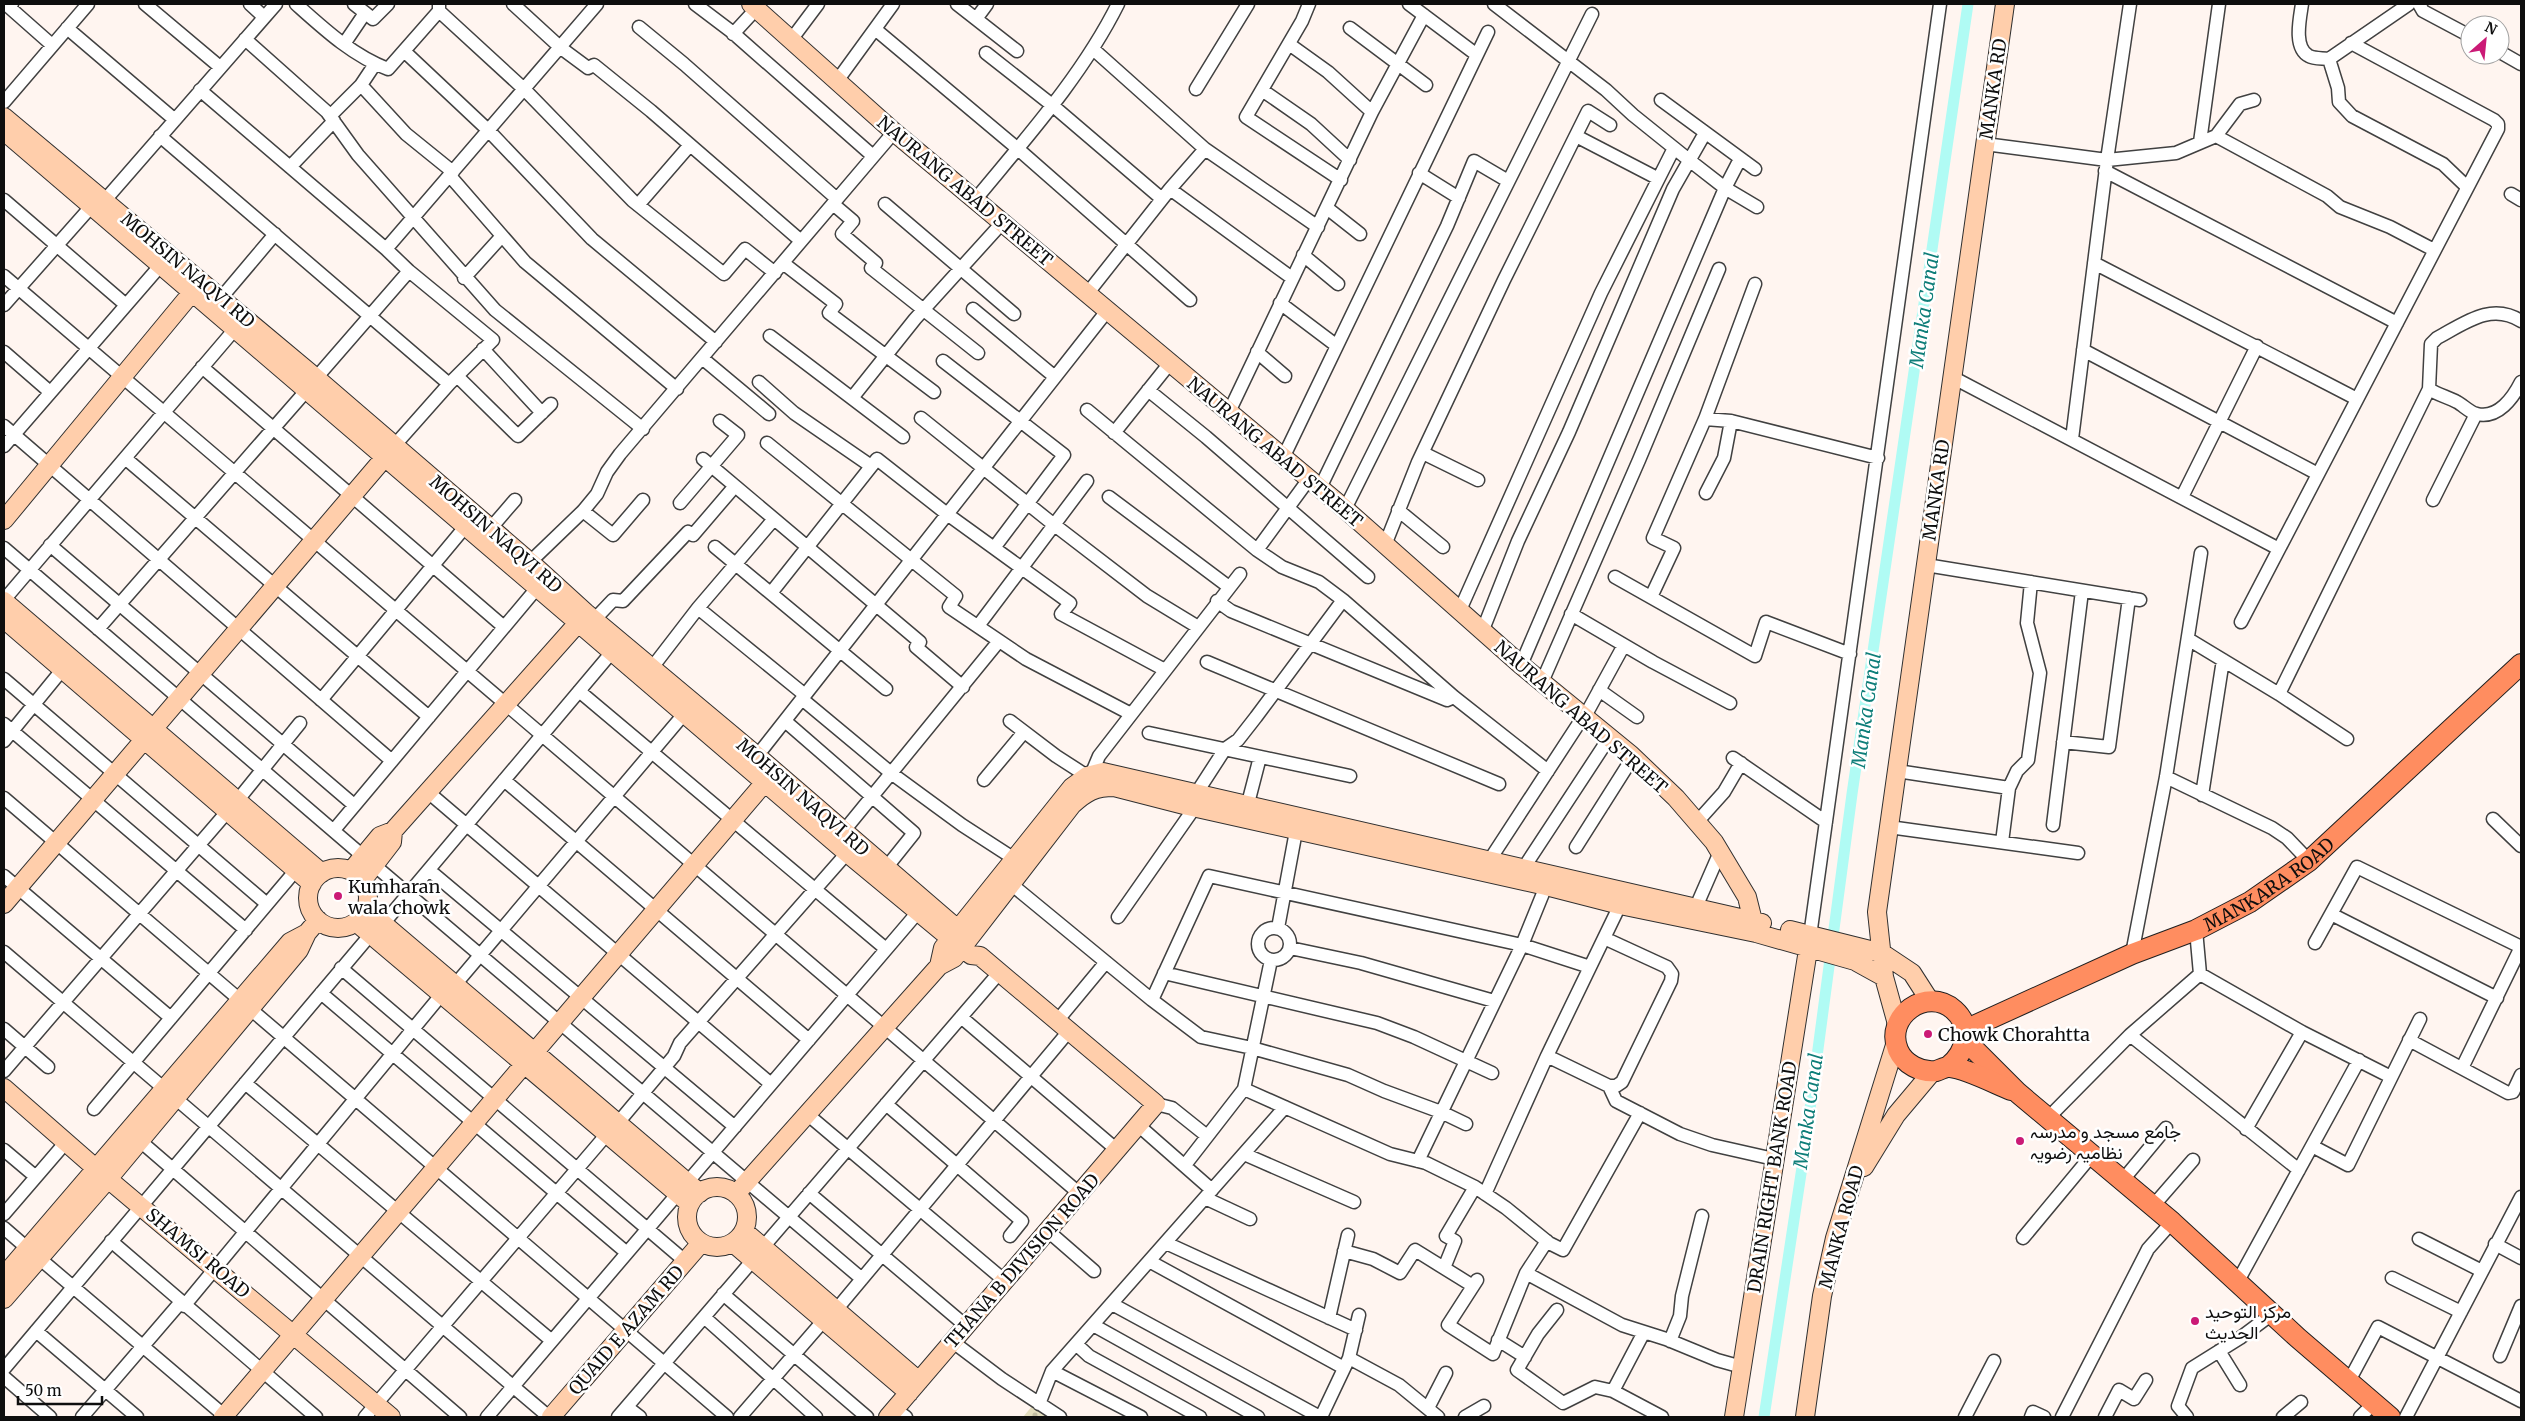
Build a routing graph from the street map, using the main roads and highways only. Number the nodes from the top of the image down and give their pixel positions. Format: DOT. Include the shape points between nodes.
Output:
graph roads {
  1 [pos="2518,672"];
  2 [pos="1965,1035"];
  3 [pos="1941,1069"];
  4 [pos="2018,1093"];
  5 [pos="2367,1410"];
  6 [pos="2390,1417"];
  1 -- 2 [label="main road, MANKARA ROAD" via="2309,861 2250,902 2196,930 2132,954"];
  2 -- 3 [label="main road" via="1963,1051"];
  2 -- 3 [label="main road" via="1956,1012 1940,1002 1930,1001 1910,1008 1896,1033 1905,1060 1913,1067"];
  2 -- 4 [label="main road"];
  3 -- 4 [label="main road"];
  4 -- 5 [label="main road" via="2172,1222 2349,1381"];
  5 -- 6 [label="main road"];
}
